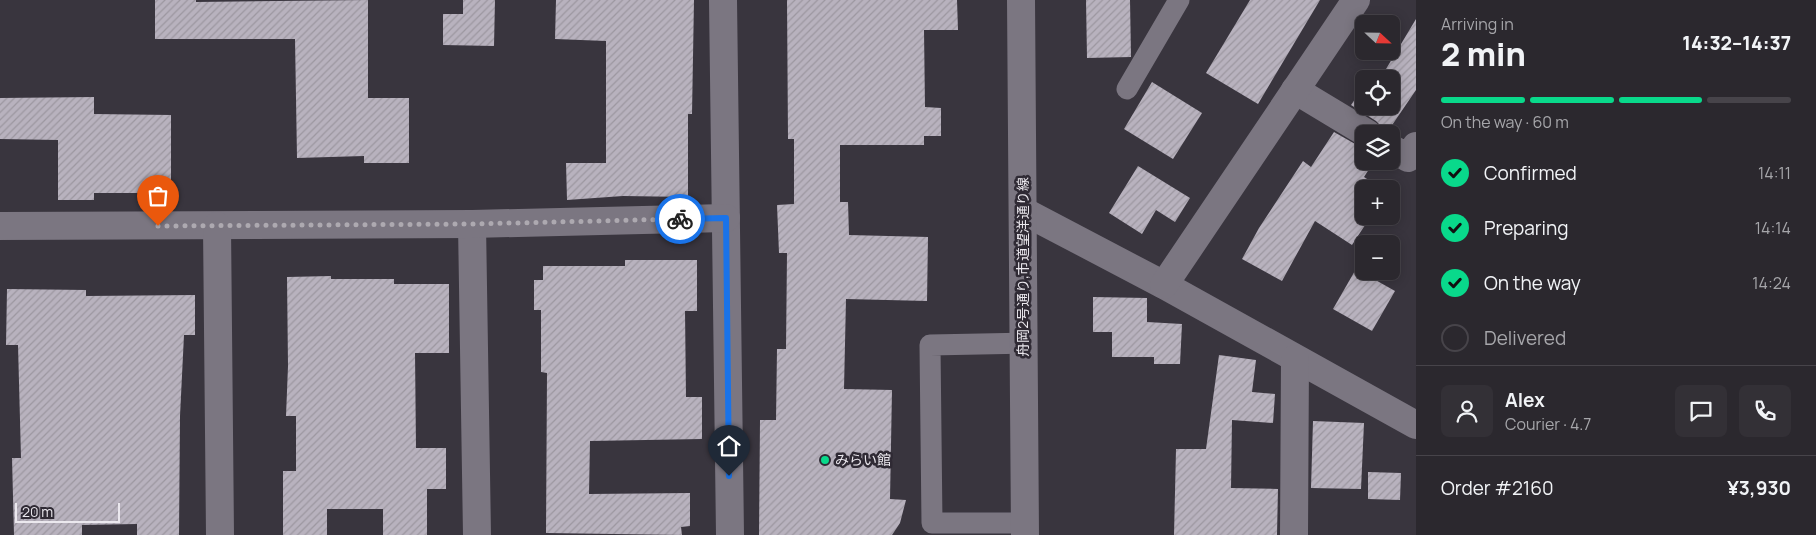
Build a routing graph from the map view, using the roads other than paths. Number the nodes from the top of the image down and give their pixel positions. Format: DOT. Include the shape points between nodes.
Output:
graph roads {
  1 [pos="723,0"];
  2 [pos="1021,0"];
  3 [pos="1179,0"];
  4 [pos="1356,0"];
  5 [pos="1127,89"];
  6 [pos="1295,90"];
  7 [pos="1355,126"];
  8 [pos="1416,146"];
  9 [pos="1400,153"];
  10 [pos="1023,211"];
  11 [pos="726,218"];
  12 [pos="472,224"];
  13 [pos="0,226"];
  14 [pos="217,226"];
  15 [pos="1164,285"];
  16 [pos="1024,343"];
  17 [pos="1294,359"];
  18 [pos="1416,425"];
  19 [pos="1025,529"];
  20 [pos="220,535"];
  21 [pos="477,535"];
  22 [pos="730,535"];
  23 [pos="1294,535"];
  1 -- 11 [label="street"];
  2 -- 10 [label="street, 舟岡2号通り,市道望洋通り線"];
  3 -- 5 [label="lane"];
  4 -- 6 [label="street"];
  6 -- 7 [label="street"];
  6 -- 15 [label="street"];
  8 -- 9 [label="street" via="1408,158"];
  10 -- 15 [label="street"];
  10 -- 16 [label="street, 舟岡2号通り,市道望洋通り線"];
  11 -- 12 [label="street"];
  11 -- 22 [label="street"];
  12 -- 14 [label="street"];
  12 -- 21 [label="street"];
  13 -- 14 [label="street"];
  14 -- 20 [label="street"];
  15 -- 17 [label="street"];
  16 -- 19 [label="street, 舟岡2号通り,市道望洋通り線"];
  16 -- 19 [label="lane" via="930,345 932,523"];
  17 -- 18 [label="street"];
  17 -- 23 [label="street"];
}
